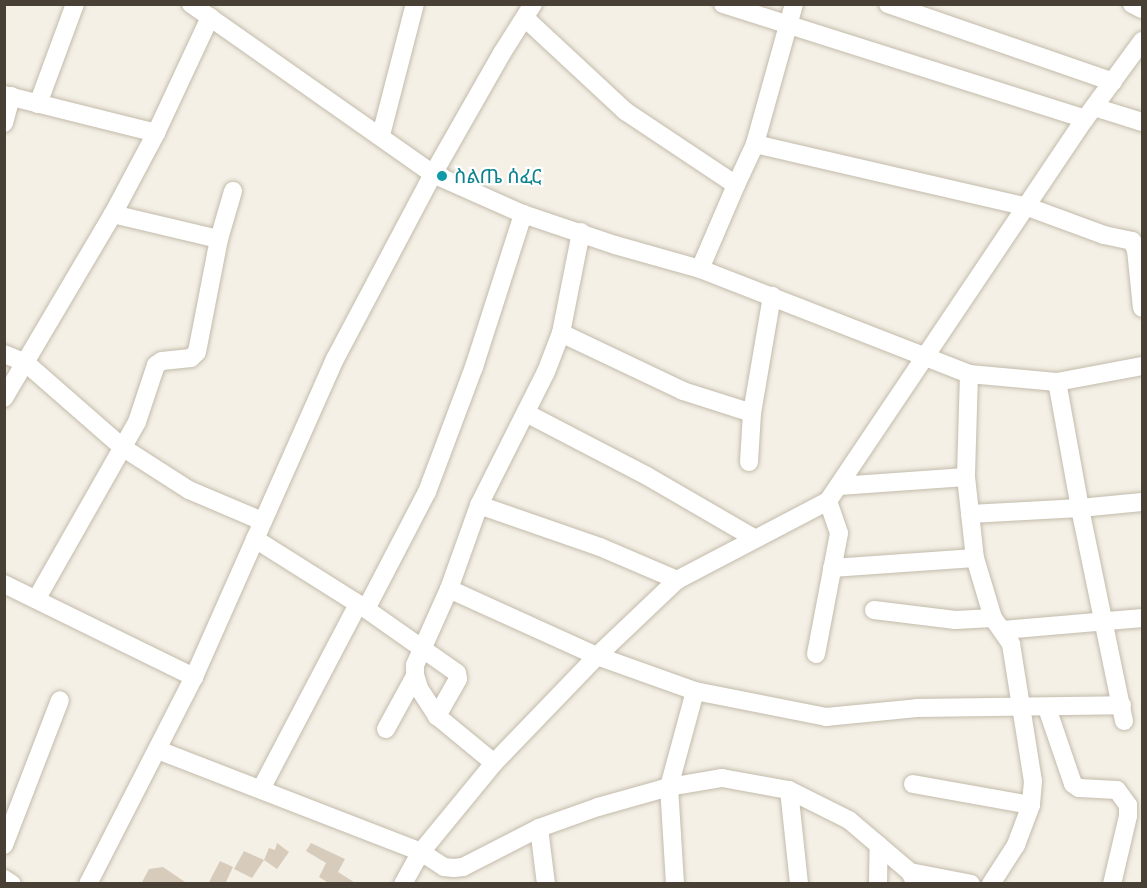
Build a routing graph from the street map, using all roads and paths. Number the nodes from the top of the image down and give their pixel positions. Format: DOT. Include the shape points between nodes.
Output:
graph roads {
  1 [pos="75,4"];
  2 [pos="191,4"];
  3 [pos="415,4"];
  4 [pos="723,4"];
  5 [pos="794,4"];
  6 [pos="888,4"];
  7 [pos="1132,4"];
  8 [pos="1143,9"];
  9 [pos="529,11"];
  10 [pos="210,17"];
  11 [pos="788,26"];
  12 [pos="1143,41"];
  13 [pos="1113,82"];
  14 [pos="8,95"];
  15 [pos="38,104"];
  16 [pos="1090,113"];
  17 [pos="1143,122"];
  18 [pos="4,123"];
  19 [pos="156,133"];
  20 [pos="381,135"];
  21 [pos="755,144"];
  22 [pos="433,174"];
  23 [pos="736,185"];
  24 [pos="233,191"];
  25 [pos="1028,207"];
  26 [pos="113,214"];
  27 [pos="523,214"];
  28 [pos="581,232"];
  29 [pos="219,239"];
  30 [pos="700,269"];
  31 [pos="772,296"];
  32 [pos="1143,308"];
  33 [pos="561,333"];
  34 [pos="4,354"];
  35 [pos="926,357"];
  36 [pos="26,363"];
  37 [pos="1143,366"];
  38 [pos="969,374"];
  39 [pos="1057,382"];
  40 [pos="4,398"];
  41 [pos="526,413"];
  42 [pos="752,413"];
  43 [pos="122,447"];
  44 [pos="749,462"];
  45 [pos="966,477"];
  46 [pos="839,486"];
  47 [pos="828,501"];
  48 [pos="1143,502"];
  49 [pos="479,506"];
  50 [pos="1080,508"];
  51 [pos="970,514"];
  52 [pos="262,521"];
  53 [pos="754,538"];
  54 [pos="255,539"];
  55 [pos="975,558"];
  56 [pos="832,568"];
  57 [pos="677,580"];
  58 [pos="4,584"];
  59 [pos="449,589"];
  60 [pos="36,598"];
  61 [pos="362,607"];
  62 [pos="874,610"];
  63 [pos="1143,618"];
  64 [pos="1105,621"];
  65 [pos="998,624"];
  66 [pos="423,648"];
  67 [pos="816,654"];
  68 [pos="597,656"];
  69 [pos="415,676"];
  70 [pos="194,677"];
  71 [pos="695,692"];
  72 [pos="60,700"];
  73 [pos="1023,706"];
  74 [pos="1047,708"];
  75 [pos="437,716"];
  76 [pos="386,729"];
  77 [pos="158,750"];
  78 [pos="494,763"];
  79 [pos="913,784"];
  80 [pos="669,787"];
  81 [pos="261,789"];
  82 [pos="789,790"];
  83 [pos="1031,805"];
  84 [pos="1135,819"];
  85 [pos="539,828"];
  86 [pos="4,845"];
  87 [pos="879,846"];
  88 [pos="421,852"];
  89 [pos="913,878"];
  90 [pos="4,879"];
  91 [pos="12,884"];
  92 [pos="88,884"];
  93 [pos="403,884"];
  94 [pos="546,884"];
  95 [pos="675,884"];
  96 [pos="800,884"];
  97 [pos="878,884"];
  98 [pos="971,884"];
  99 [pos="991,884"];
  100 [pos="1112,884"];
  1 -- 15 [label="street"];
  2 -- 10 [label="street"];
  3 -- 20 [label="street"];
  4 -- 11 [label="street"];
  5 -- 11 [label="street"];
  6 -- 13 [label="street"];
  7 -- 8 [label="street"];
  9 -- 22 [label="street"];
  9 -- 23 [label="street" via="625,111"];
  10 -- 19 [label="street"];
  10 -- 20 [label="street"];
  11 -- 16 [label="street"];
  11 -- 21 [label="street"];
  12 -- 13 [label="street"];
  13 -- 16 [label="street"];
  14 -- 15 [label="street"];
  14 -- 18 [label="street"];
  15 -- 19 [label="street"];
  16 -- 17 [label="street"];
  16 -- 25 [label="street"];
  19 -- 26 [label="street"];
  20 -- 22 [label="street"];
  21 -- 23 [label="street"];
  21 -- 25 [label="street"];
  22 -- 27 [label="street"];
  22 -- 52 [label="street" via="335,359"];
  23 -- 30 [label="street"];
  24 -- 29 [label="street"];
  25 -- 32 [label="street" via="1132,241"];
  25 -- 35 [label="street"];
  26 -- 29 [label="street"];
  26 -- 36 [label="street"];
  27 -- 28 [label="street"];
  27 -- 61 [label="street" via="474,367 427,492"];
  28 -- 30 [label="street"];
  28 -- 33 [label="street"];
  29 -- 43 [label="street" via="197,352 191,358 156,365 137,422"];
  30 -- 31 [label="street"];
  31 -- 35 [label="street"];
  31 -- 42 [label="street"];
  33 -- 41 [label="street"];
  33 -- 42 [label="street" via="683,392"];
  34 -- 36 [label="street"];
  35 -- 38 [label="street"];
  35 -- 46 [label="street"];
  36 -- 40 [label="street"];
  36 -- 43 [label="street"];
  37 -- 39 [label="street"];
  38 -- 39 [label="street"];
  38 -- 45 [label="street"];
  39 -- 50 [label="street"];
  41 -- 49 [label="street"];
  41 -- 53 [label="street"];
  42 -- 44 [label="street"];
  43 -- 52 [label="street" via="189,490"];
  43 -- 60 [label="street"];
  45 -- 46 [label="street"];
  45 -- 51 [label="street"];
  46 -- 47 [label="street"];
  47 -- 53 [label="street"];
  47 -- 56 [label="street" via="840,533"];
  48 -- 50 [label="street"];
  49 -- 57 [label="street" via="600,547"];
  49 -- 59 [label="street"];
  50 -- 51 [label="street"];
  50 -- 64 [label="street"];
  51 -- 55 [label="street"];
  52 -- 54 [label="street"];
  53 -- 57 [label="street"];
  54 -- 61 [label="street"];
  54 -- 70 [label="street"];
  55 -- 56 [label="street"];
  55 -- 65 [label="street"];
  56 -- 67 [label="street"];
  57 -- 68 [label="street"];
  58 -- 60 [label="street"];
  59 -- 66 [label="street"];
  59 -- 68 [label="street"];
  60 -- 70 [label="street"];
  61 -- 66 [label="street"];
  61 -- 81 [label="street"];
  62 -- 65 [label="street"];
  63 -- 64 [label="street"];
  64 -- 65 [label="street"];
  64 -- 74 [label="street" via="1123,713"];
  65 -- 73 [label="street" via="1011,644"];
  66 -- 69 [label="street" via="415,665"];
  66 -- 75 [label="street" via="459,676"];
  68 -- 71 [label="street"];
  68 -- 78 [label="street"];
  69 -- 75 [label="street"];
  69 -- 76 [label="street"];
  70 -- 77 [label="street"];
  71 -- 73 [label="street" via="826,717 917,708"];
  71 -- 80 [label="street"];
  72 -- 86 [label="street"];
  73 -- 74 [label="street"];
  73 -- 83 [label="street" via="1034,781"];
  74 -- 84 [label="street" via="1073,784 1079,788 1117,790"];
  75 -- 78 [label="street"];
  77 -- 81 [label="street"];
  77 -- 92 [label="street"];
  78 -- 88 [label="street"];
  79 -- 83 [label="street"];
  80 -- 82 [label="street" via="722,778"];
  80 -- 85 [label="street"];
  80 -- 95 [label="street"];
  81 -- 88 [label="street"];
  82 -- 87 [label="street" via="849,820"];
  82 -- 96 [label="street"];
  83 -- 99 [label="street" via="1016,845"];
  84 -- 100 [label="street"];
  85 -- 88 [label="street" via="463,867 444,867"];
  85 -- 94 [label="street"];
  87 -- 89 [label="street"];
  87 -- 97 [label="street"];
  88 -- 93 [label="street"];
  89 -- 98 [label="street"];
  90 -- 91 [label="street"];
}
